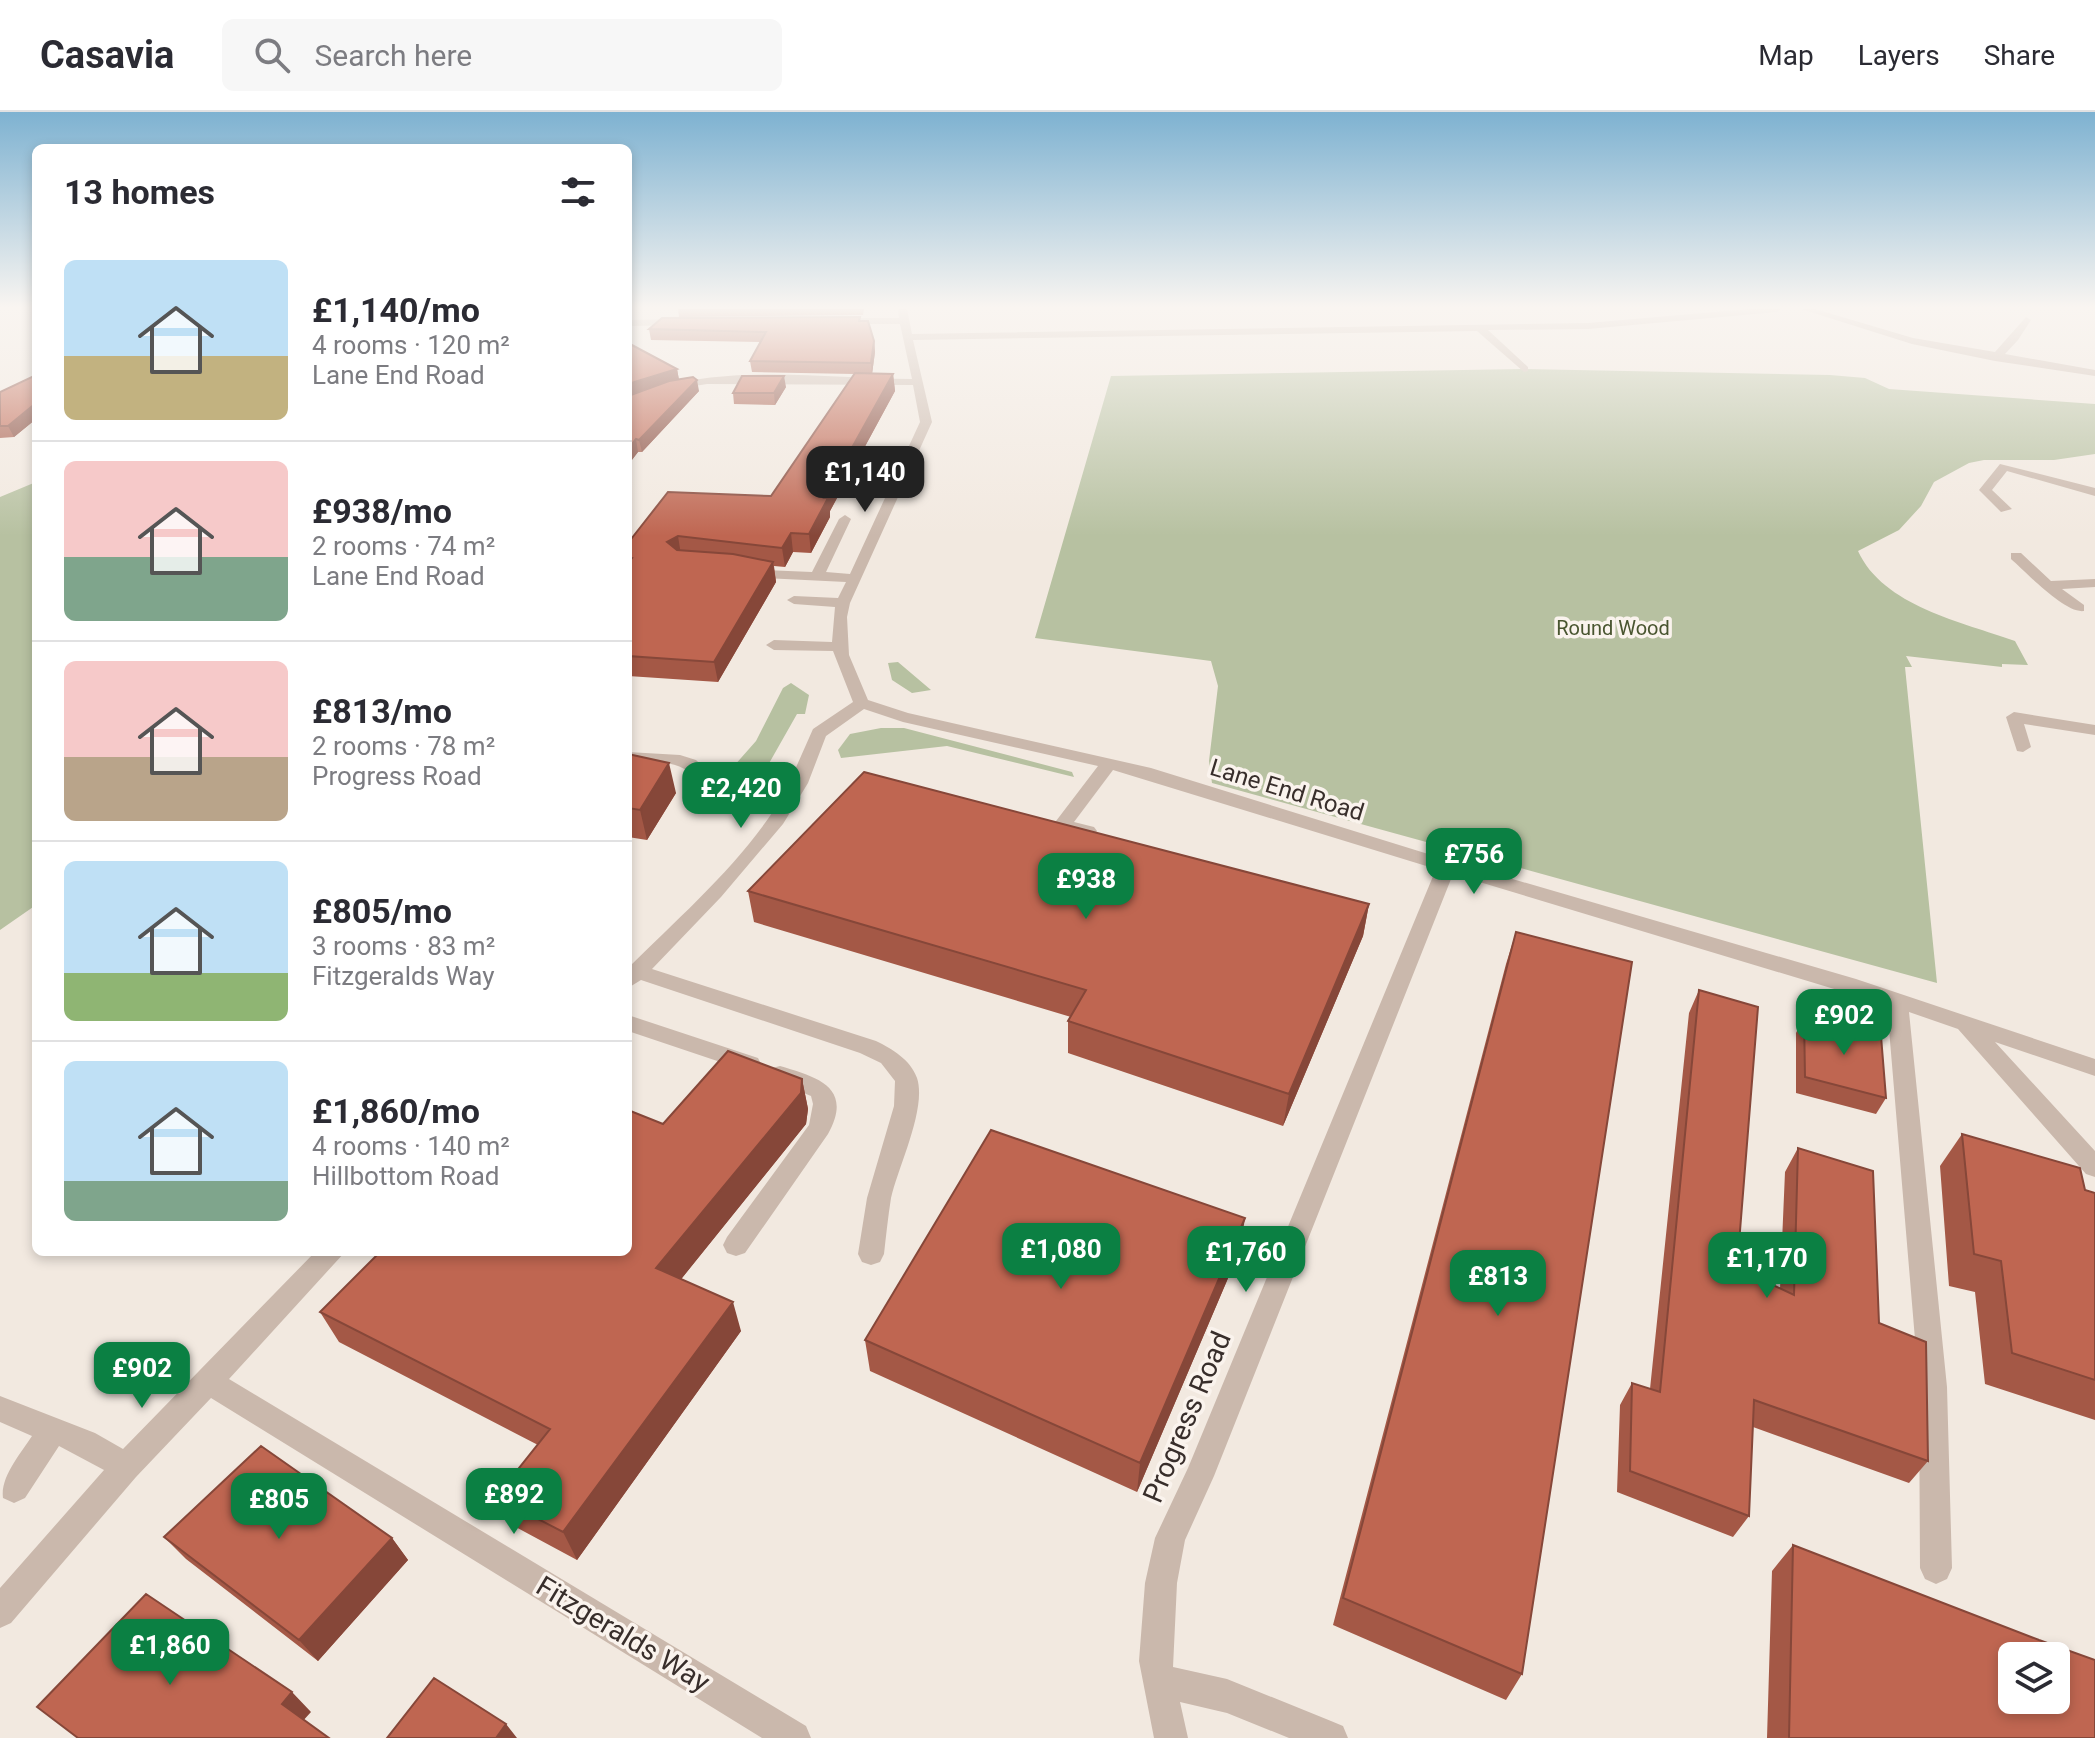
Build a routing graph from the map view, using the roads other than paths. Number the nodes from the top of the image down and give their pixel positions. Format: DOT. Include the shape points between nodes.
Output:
graph roads {
  1 [pos="673,385"];
  2 [pos="917,385"];
  3 [pos="632,402"];
  4 [pos="2095,492"];
  5 [pos="2006,509"];
  6 [pos="845,519"];
  7 [pos="2016,556"];
  8 [pos="729,565"];
  9 [pos="817,576"];
  10 [pos="856,578"];
  11 [pos="2095,583"];
  12 [pos="2048,585"];
  13 [pos="794,600"];
  14 [pos="843,603"];
  15 [pos="2079,608"];
  16 [pos="774,645"];
  17 [pos="838,647"];
  18 [pos="862,703"];
  19 [pos="2095,730"];
  20 [pos="2023,747"];
  21 [pos="632,757"];
  22 [pos="1109,764"];
  23 [pos="791,796"];
  24 [pos="1108,837"];
  25 [pos="1447,866"];
  26 [pos="633,976"];
  27 [pos="1897,999"];
  28 [pos="1963,1021"];
  29 [pos="632,1024"];
  30 [pos="2095,1068"];
  31 [pos="2095,1167"];
  32 [pos="736,1245"];
  33 [pos="871,1254"];
  34 [pos="328,1256"];
  35 [pos="206,1380"];
  36 [pos="0,1409"];
  37 [pos="53,1430"];
  38 [pos="126,1467"];
  39 [pos="14,1488"];
  40 [pos="1936,1568"];
  41 [pos="0,1612"];
  42 [pos="1160,1681"];
  43 [pos="794,1738"];
  44 [pos="1171,1738"];
  45 [pos="1331,1738"];
  1 -- 3 [label="street"];
  2 -- 10 [label="street" via="926,422"];
  4 -- 5 [label="street" via="2004,467 1985,490"];
  6 -- 9 [label="street"];
  7 -- 12 [label="street"];
  8 -- 9 [label="street" via="764,574"];
  9 -- 10 [label="street"];
  10 -- 14 [label="street"];
  11 -- 12 [label="street"];
  12 -- 15 [label="street"];
  13 -- 14 [label="street"];
  14 -- 17 [label="street"];
  16 -- 17 [label="street"];
  17 -- 18 [label="street"];
  18 -- 22 [label="street, Lane End Road"];
  18 -- 23 [label="street" via="819,733"];
  19 -- 20 [label="street" via="2014,717"];
  21 -- 23 [label="street" via="682,759 718,782"];
  22 -- 24 [label="street" via="1055,823"];
  22 -- 25 [label="street, Lane End Road"];
  23 -- 26 [label="street" via="714,893"];
  25 -- 27 [label="street, Lane End Road"];
  25 -- 42 [label="street, Progress Road" via="1170,1538 1155,1661"];
  26 -- 33 [label="street" via="889,1057 906,1079 906,1106 879,1198"];
  27 -- 28 [label="street, Lane End Road"];
  27 -- 40 [label="street" via="1933,1387"];
  28 -- 30 [label="street, Lane End Road"];
  28 -- 31 [label="street"];
  29 -- 32 [label="street" via="824,1094 828,1106 820,1128"];
  34 -- 35 [label="street"];
  35 -- 38 [label="street"];
  35 -- 43 [label="street, Fitzgeralds Way"];
  36 -- 37 [label="street"];
  37 -- 38 [label="street"];
  37 -- 39 [label="street"];
  38 -- 41 [label="street"];
  42 -- 44 [label="street, Progress Road"];
  42 -- 45 [label="street" via="1227,1696"];
}
